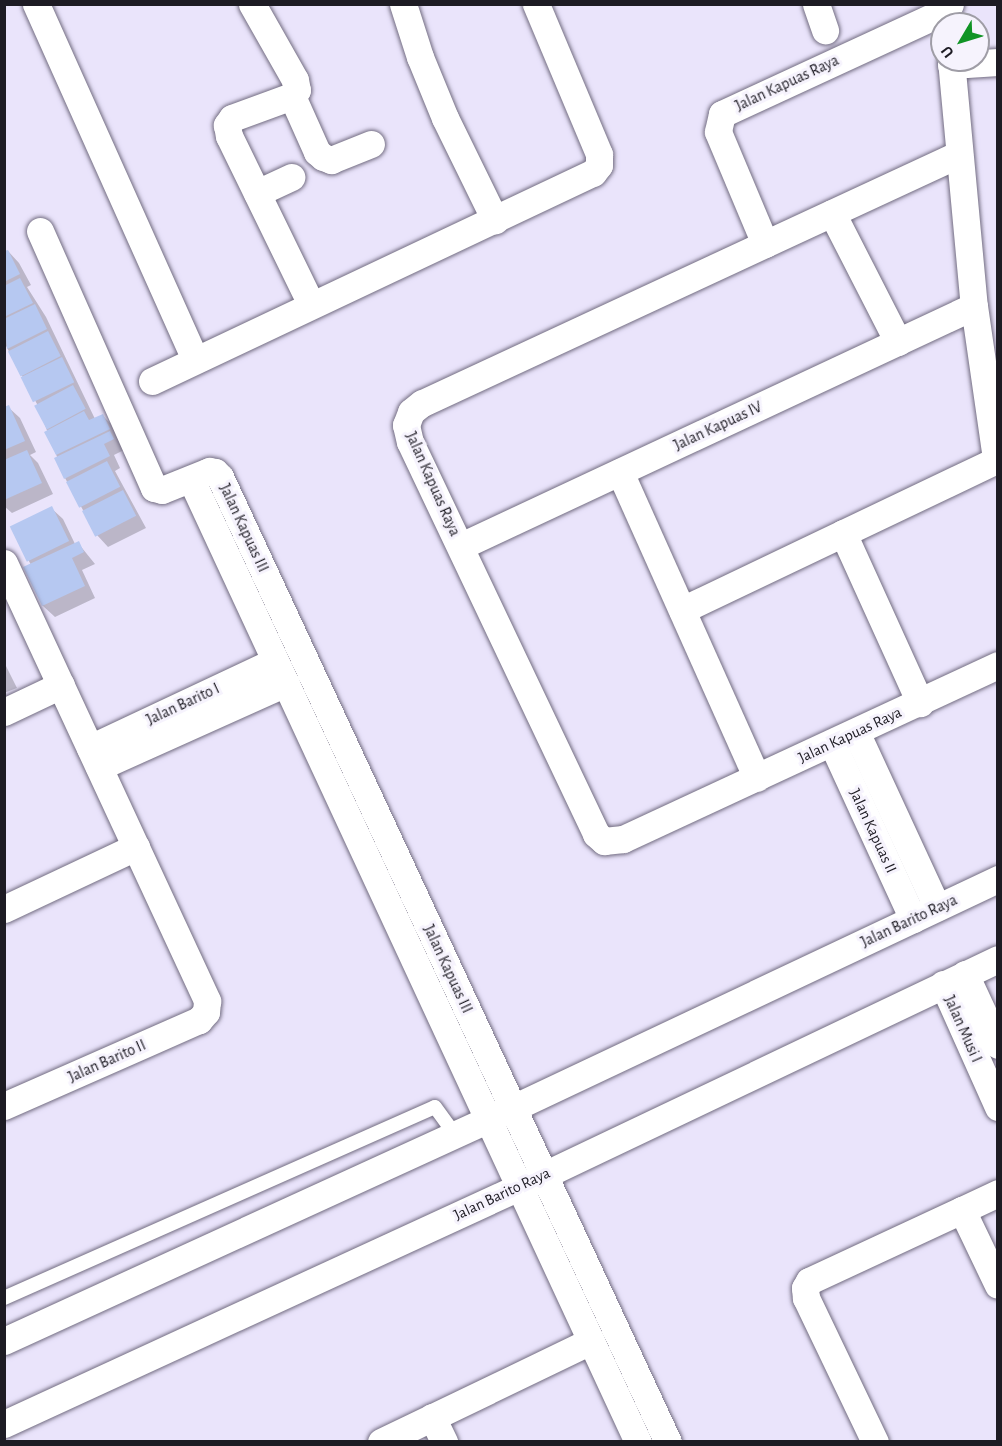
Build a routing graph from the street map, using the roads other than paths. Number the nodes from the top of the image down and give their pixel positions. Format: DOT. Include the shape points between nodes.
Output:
graph roads {
  1 [pos="252,4"];
  2 [pos="403,4"];
  3 [pos="536,4"];
  4 [pos="816,4"];
  5 [pos="40,5"];
  6 [pos="930,21"];
  7 [pos="825,30"];
  8 [pos="952,72"];
  9 [pos="292,96"];
  10 [pos="371,144"];
  11 [pos="959,154"];
  12 [pos="291,177"];
  13 [pos="257,193"];
  14 [pos="832,213"];
  15 [pos="495,220"];
  16 [pos="40,231"];
  17 [pos="765,244"];
  18 [pos="311,304"];
  19 [pos="974,306"];
  20 [pos="898,342"];
  21 [pos="195,359"];
  22 [pos="152,381"];
  23 [pos="997,459"];
  24 [pos="620,472"];
  25 [pos="190,479"];
  26 [pos="843,533"];
  27 [pos="461,546"];
  28 [pos="4,563"];
  29 [pos="682,610"];
  30 [pos="998,665"];
  31 [pos="280,672"];
  32 [pos="61,685"];
  33 [pos="920,703"];
  34 [pos="4,712"];
  35 [pos="844,738"];
  36 [pos="95,757"];
  37 [pos="757,778"];
  38 [pos="136,847"];
  39 [pos="998,879"];
  40 [pos="938,907"];
  41 [pos="4,909"];
  42 [pos="913,918"];
  43 [pos="998,959"];
  44 [pos="954,979"];
  45 [pos="998,1045"];
  46 [pos="4,1106"];
  47 [pos="998,1107"];
  48 [pos="513,1108"];
  49 [pos="488,1120"];
  50 [pos="455,1135"];
  51 [pos="544,1175"];
  52 [pos="519,1187"];
  53 [pos="998,1193"];
  54 [pos="962,1210"];
  55 [pos="998,1285"];
  56 [pos="4,1298"];
  57 [pos="4,1341"];
  58 [pos="591,1341"];
  59 [pos="432,1417"];
  60 [pos="4,1424"];
  61 [pos="381,1442"];
  62 [pos="444,1442"];
  63 [pos="638,1442"];
  64 [pos="668,1442"];
  65 [pos="874,1442"];
  1 -- 9 [label="street" via="295,80 297,90"];
  2 -- 15 [label="street" via="445,118"];
  3 -- 15 [label="street" via="599,154 599,165 593,173"];
  4 -- 7 [label="street"];
  5 -- 21 [label="street"];
  6 -- 17 [label="street, Jalan Kapuas Raya" via="722,114 718,132"];
  8 -- 11 [label="street"];
  9 -- 10 [label="street" via="317,153 323,158 331,160"];
  9 -- 13 [label="street" via="232,118 228,125 229,136"];
  11 -- 14 [label="street"];
  11 -- 19 [label="street"];
  12 -- 13 [label="street"];
  13 -- 18 [label="street"];
  14 -- 17 [label="street"];
  14 -- 20 [label="street"];
  15 -- 18 [label="street"];
  16 -- 25 [label="street" via="154,488 162,490"];
  17 -- 27 [label="street, Jalan Kapuas Raya" via="422,403 411,412 406,425 410,442"];
  18 -- 21 [label="street"];
  19 -- 20 [label="street, Jalan Kapuas IV"];
  19 -- 23 [label="street"];
  20 -- 24 [label="street, Jalan Kapuas IV"];
  21 -- 22 [label="street"];
  23 -- 26 [label="street"];
  24 -- 27 [label="street, Jalan Kapuas IV"];
  24 -- 29 [label="street"];
  25 -- 31 [label="street, Jalan Kapuas III"];
  25 -- 48 [label="street, Jalan Kapuas III" via="209,471 220,477"];
  26 -- 29 [label="street"];
  26 -- 33 [label="street"];
  27 -- 37 [label="street, Jalan Kapuas Raya" via="596,834 604,842 623,839"];
  28 -- 32 [label="street"];
  29 -- 37 [label="street"];
  30 -- 33 [label="street, Jalan Kapuas Raya"];
  31 -- 36 [label="street, Jalan Barito I"];
  31 -- 49 [label="street, Jalan Kapuas III"];
  32 -- 34 [label="street"];
  32 -- 36 [label="street"];
  33 -- 35 [label="street, Jalan Kapuas Raya"];
  35 -- 37 [label="street, Jalan Kapuas Raya"];
  35 -- 40 [label="street, Jalan Kapuas II"];
  35 -- 42 [label="street, Jalan Kapuas II"];
  36 -- 38 [label="street"];
  38 -- 41 [label="street"];
  38 -- 46 [label="street, Jalan Barito II" via="207,1000 206,1012 199,1020"];
  39 -- 40 [label="street, Jalan Barito Raya"];
  40 -- 42 [label="street, Jalan Barito Raya"];
  42 -- 48 [label="street, Jalan Barito Raya"];
  43 -- 44 [label="street, Jalan Barito Raya"];
  44 -- 45 [label="street, Jalan Musi I"];
  44 -- 47 [label="street, Jalan Musi I"];
  44 -- 51 [label="street, Jalan Barito Raya"];
  48 -- 49 [label="street, Jalan Barito Raya"];
  48 -- 51 [label="street, Jalan Kapuas III"];
  49 -- 50 [label="street, Jalan Barito Raya"];
  49 -- 52 [label="street, Jalan Kapuas III"];
  50 -- 56 [label="lane" via="435,1107"];
  50 -- 57 [label="street, Jalan Barito Raya"];
  51 -- 52 [label="street, Jalan Barito Raya"];
  51 -- 64 [label="street, Jalan Kapuas III"];
  52 -- 58 [label="street, Jalan Kapuas III"];
  52 -- 60 [label="street, Jalan Barito Raya"];
  53 -- 54 [label="street"];
  54 -- 55 [label="street"];
  54 -- 65 [label="street" via="818,1275 805,1288 806,1298"];
  58 -- 59 [label="street"];
  58 -- 63 [label="street, Jalan Kapuas III"];
  59 -- 61 [label="street"];
  59 -- 62 [label="street"];
}
